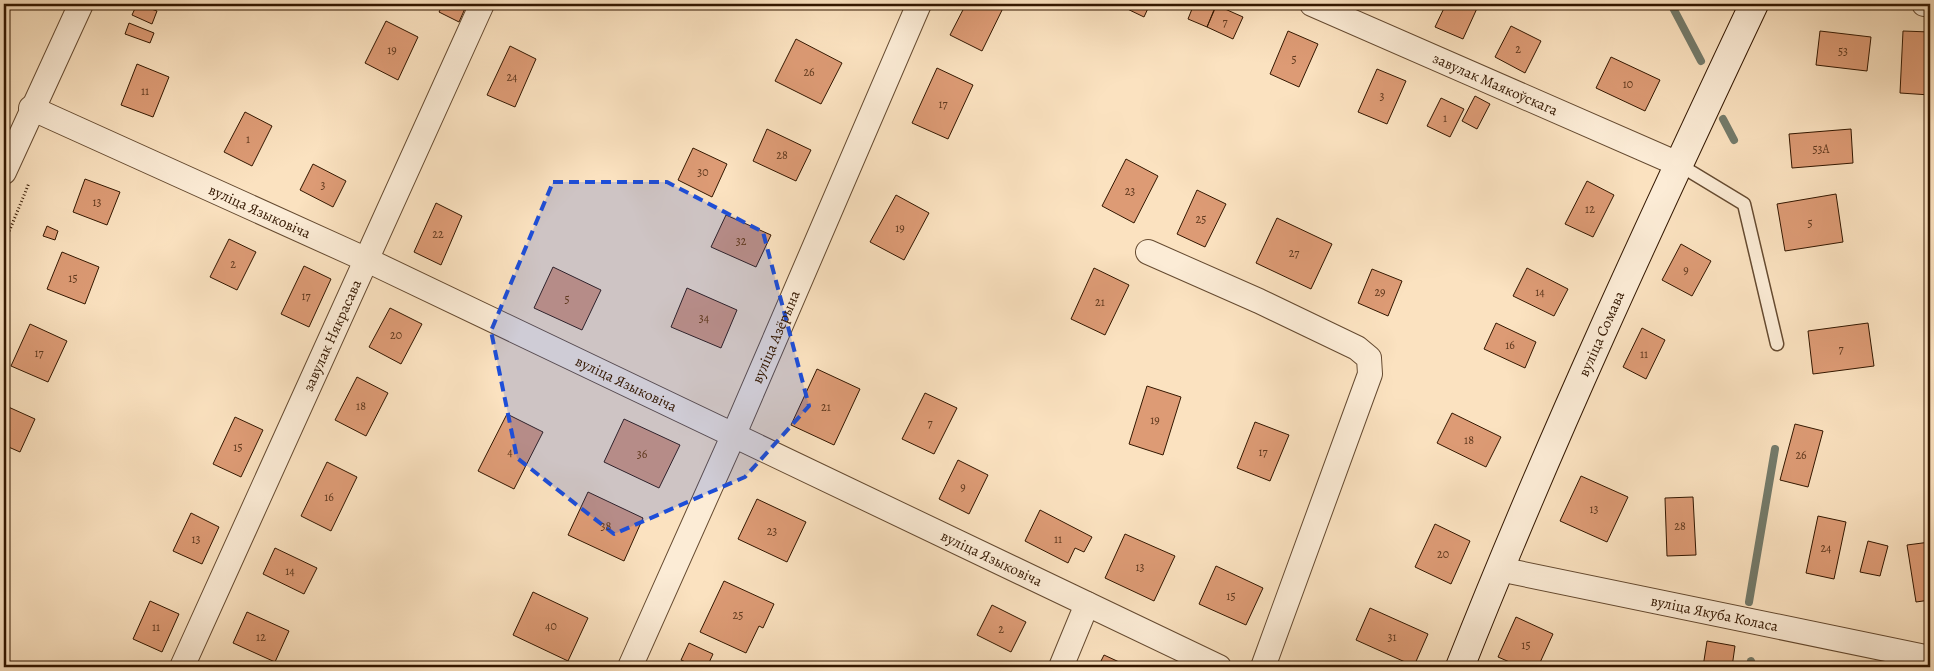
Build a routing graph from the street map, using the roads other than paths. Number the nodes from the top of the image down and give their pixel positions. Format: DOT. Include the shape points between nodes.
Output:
graph roads {
  1 [pos="81,4"];
  2 [pos="482,4"];
  3 [pos="920,4"];
  4 [pos="1312,4"];
  5 [pos="1754,4"];
  6 [pos="1924,4"];
  7 [pos="1930,5"];
  8 [pos="31,108"];
  9 [pos="1678,164"];
  10 [pos="4,172"];
  11 [pos="1148,252"];
  12 [pos="367,260"];
  13 [pos="1777,344"];
  14 [pos="734,434"];
  15 [pos="1499,569"];
  16 [pos="1087,604"];
  17 [pos="1930,658"];
  18 [pos="182,667"];
  19 [pos="630,667"];
  20 [pos="1061,667"];
  21 [pos="1219,667"];
  22 [pos="1262,667"];
  23 [pos="1460,667"];
  1 -- 8 [label="street"];
  2 -- 12 [label="street, завулак Някрасава"];
  3 -- 14 [label="street, вуліца Азёрына"];
  4 -- 9 [label="street, завулак Маякоўскага"];
  5 -- 9 [label="street, вуліца Сомава"];
  6 -- 7 [label="street"];
  8 -- 10 [label="street"];
  8 -- 12 [label="street, вуліца Языковіча"];
  9 -- 13 [label="lane" via="1744,204"];
  9 -- 15 [label="street, вуліца Сомава"];
  11 -- 22 [label="street" via="1259,301 1356,348 1369,358 1370,374"];
  12 -- 14 [label="street, вуліца Языковіча"];
  12 -- 18 [label="street, завулак Някрасава"];
  14 -- 16 [label="street, вуліца Языковіча"];
  14 -- 19 [label="street, вуліца Азёрына"];
  15 -- 17 [label="street, вуліца Якуба Коласа"];
  15 -- 23 [label="street, вуліца Сомава"];
  16 -- 20 [label="street"];
  16 -- 21 [label="street, вуліца Языковіча"];
}
